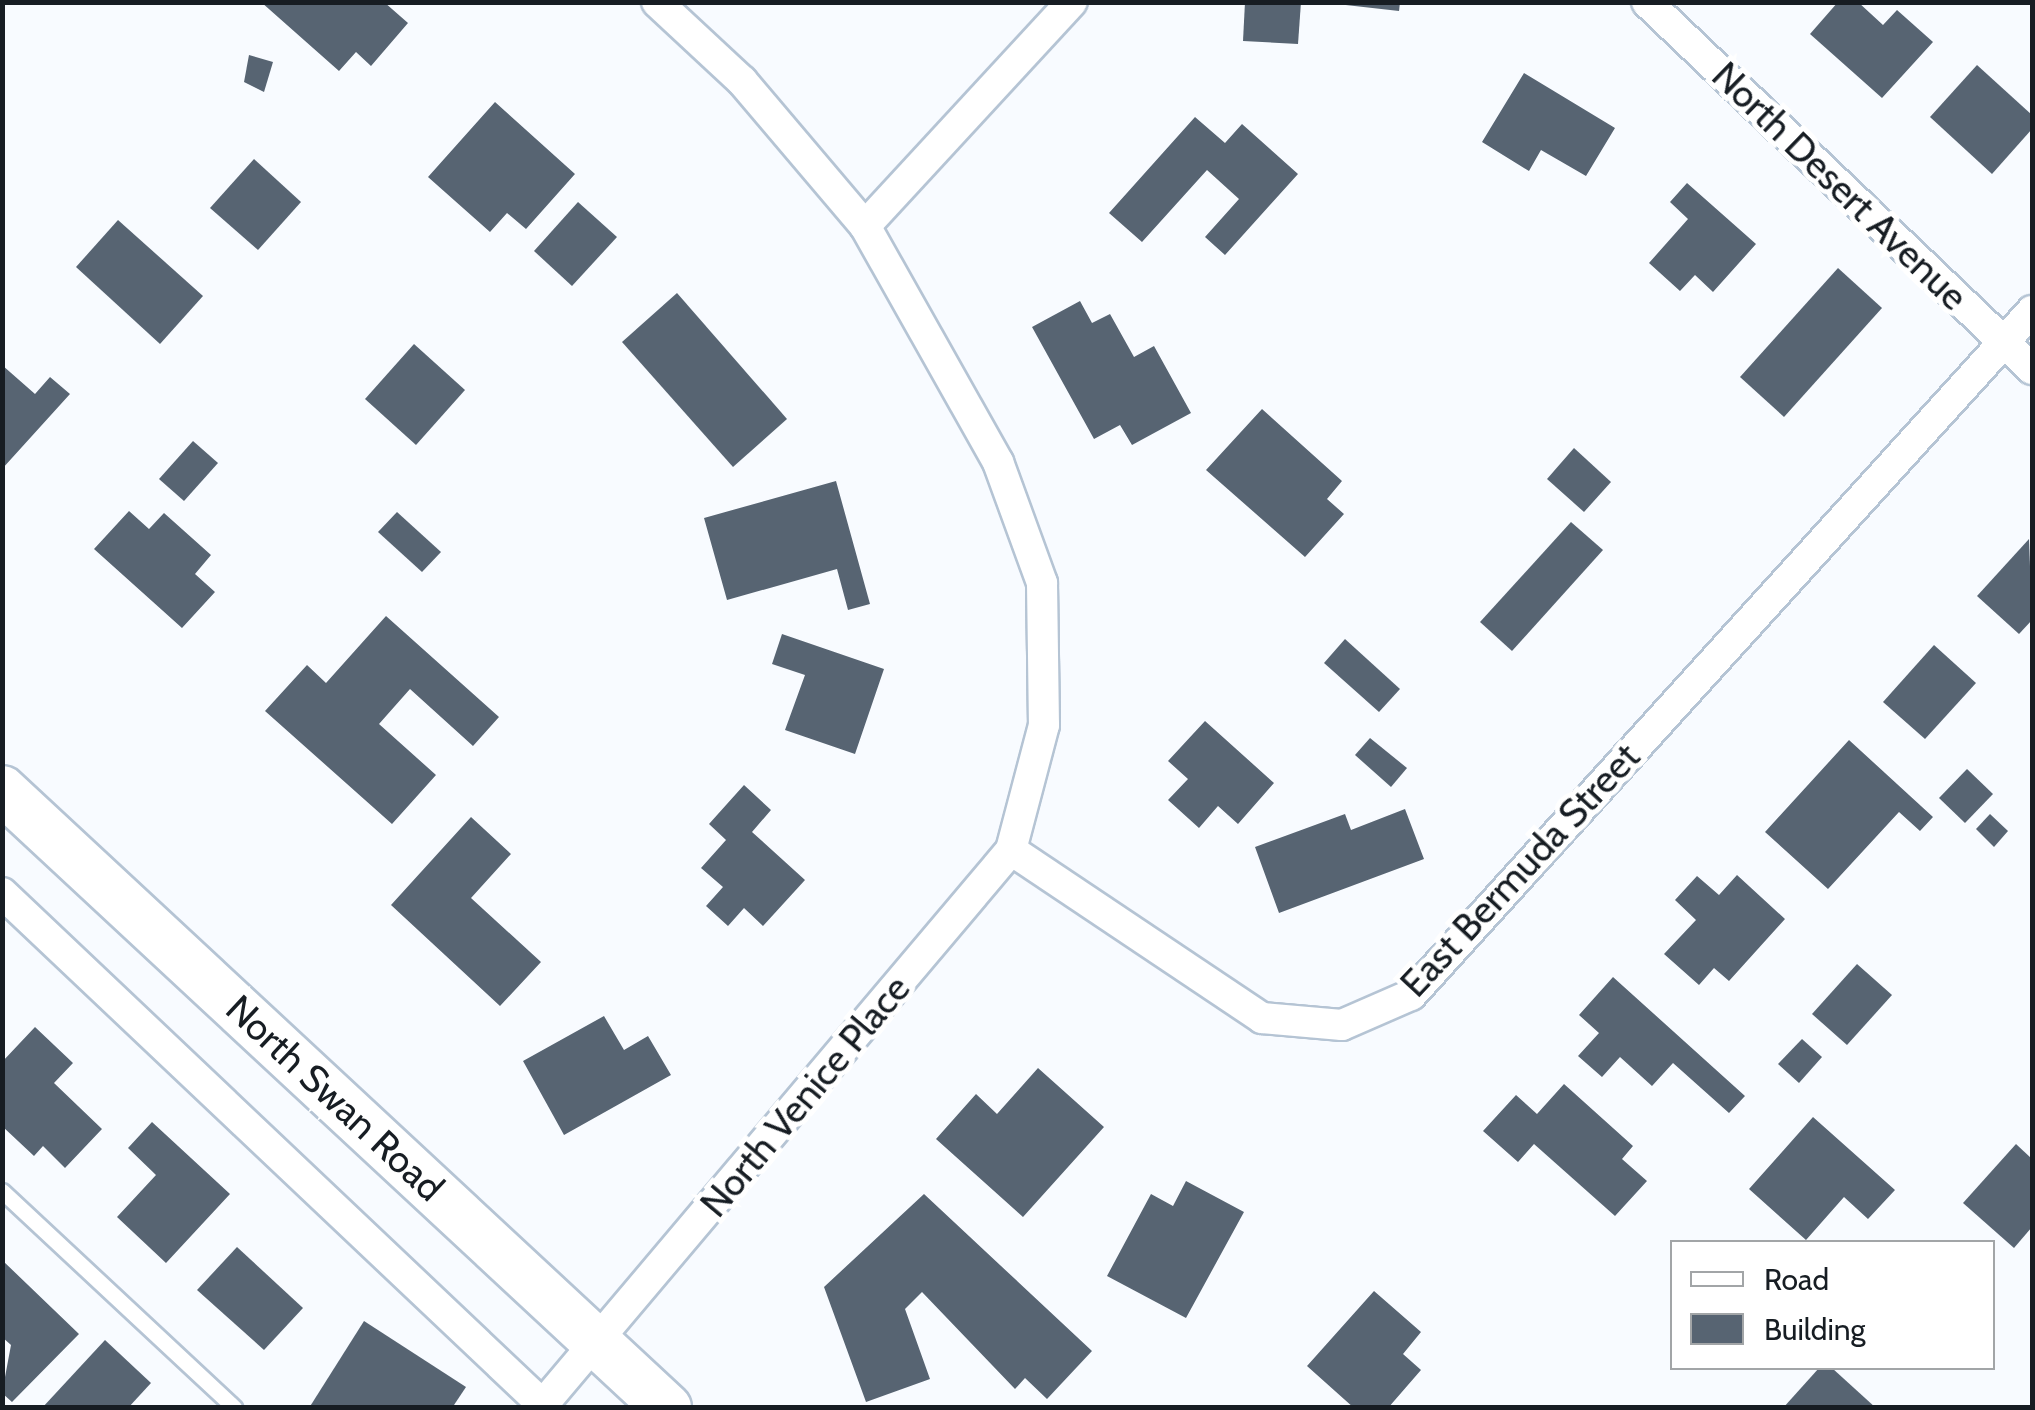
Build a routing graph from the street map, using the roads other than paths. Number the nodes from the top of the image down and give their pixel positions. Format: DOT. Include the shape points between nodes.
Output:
graph roads {
  1 [pos="657,2"];
  2 [pos="1072,2"];
  3 [pos="1646,2"];
  4 [pos="866,226"];
  5 [pos="2032,312"];
  6 [pos="2005,342"];
  7 [pos="2032,369"];
  8 [pos="2,790"];
  9 [pos="1011,850"];
  10 [pos="2,893"];
  11 [pos="2,1191"];
  12 [pos="599,1342"];
  13 [pos="543,1406"];
  14 [pos="236,1408"];
  15 [pos="667,1408"];
  1 -- 4 [label="street" via="742,81"];
  2 -- 4 [label="street"];
  3 -- 6 [label="street, North Desert Avenue"];
  4 -- 9 [label="street" via="998,462 1042,584 1044,725"];
  5 -- 6 [label="street, East Bermuda Street"];
  6 -- 7 [label="street, North Desert Avenue"];
  6 -- 9 [label="street, East Bermuda Street" via="1412,995 1342,1026 1262,1018"];
  8 -- 12 [label="main road, North Swan Road"];
  9 -- 12 [label="street, North Venice Place"];
  10 -- 13 [label="street, North Swan Road"];
  11 -- 14 [label="lane"];
  12 -- 13 [label="street"];
  12 -- 15 [label="main road, North Swan Road"];
}
